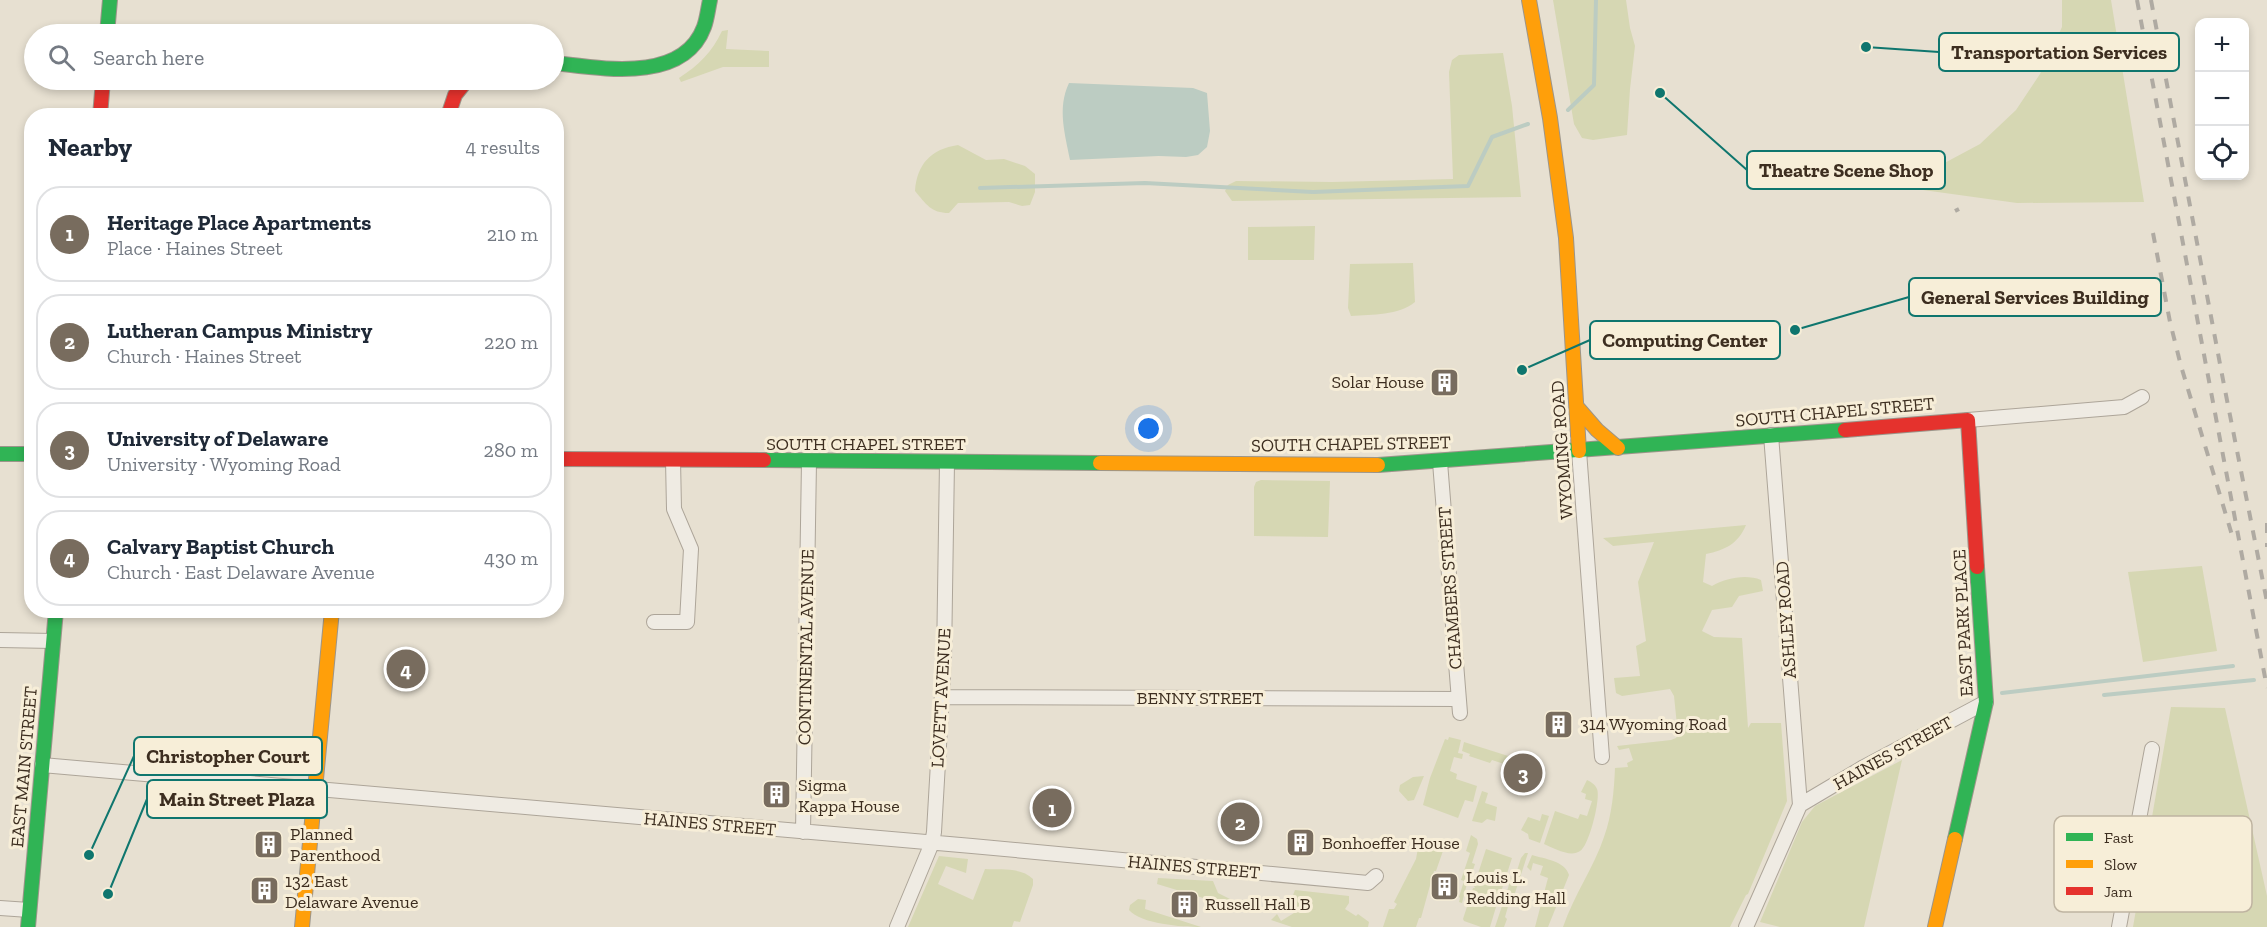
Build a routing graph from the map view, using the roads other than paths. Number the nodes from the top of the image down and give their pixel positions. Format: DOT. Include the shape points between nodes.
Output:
graph roads {
  1 [pos="110,0"];
  2 [pos="710,0"];
  3 [pos="1529,0"];
  4 [pos="108,24"];
  5 [pos="564,64"];
  6 [pos="102,90"];
  7 [pos="459,90"];
  8 [pos="101,108"];
  9 [pos="451,108"];
  10 [pos="2142,397"];
  11 [pos="1577,407"];
  12 [pos="1968,420"];
  13 [pos="1772,435"];
  14 [pos="1618,448"];
  15 [pos="1579,451"];
  16 [pos="0,454"];
  17 [pos="24,454"];
  18 [pos="564,459"];
  19 [pos="674,460"];
  20 [pos="809,462"];
  21 [pos="947,462"];
  22 [pos="1440,462"];
  23 [pos="55,618"];
  24 [pos="331,618"];
  25 [pos="654,622"];
  26 [pos="0,640"];
  27 [pos="53,641"];
  28 [pos="942,697"];
  29 [pos="1458,699"];
  30 [pos="1986,702"];
  31 [pos="1460,713"];
  32 [pos="2152,749"];
  33 [pos="1602,757"];
  34 [pos="42,765"];
  35 [pos="315,788"];
  36 [pos="1800,805"];
  37 [pos="2140,816"];
  38 [pos="802,832"];
  39 [pos="932,843"];
  40 [pos="1377,876"];
  41 [pos="0,908"];
  42 [pos="29,910"];
  43 [pos="2122,912"];
  44 [pos="28,927"];
  45 [pos="302,927"];
  46 [pos="897,927"];
  47 [pos="1746,927"];
  48 [pos="1935,927"];
  49 [pos="2119,927"];
  1 -- 4 [label="street"];
  2 -- 5 [label="street" via="699,35 680,56 664,65 631,69"];
  3 -- 11 [label="street, WYOMING ROAD" via="1566,238"];
  6 -- 8 [label="street"];
  7 -- 9 [label="street"];
  10 -- 12 [label="street, SOUTH CHAPEL STREET" via="2124,407"];
  11 -- 14 [label="street"];
  11 -- 15 [label="street, WYOMING ROAD"];
  12 -- 13 [label="street, SOUTH CHAPEL STREET"];
  12 -- 30 [label="street, EAST PARK PLACE"];
  13 -- 14 [label="street, SOUTH CHAPEL STREET"];
  13 -- 36 [label="street, ASHLEY ROAD"];
  14 -- 15 [label="street, SOUTH CHAPEL STREET"];
  15 -- 22 [label="street, SOUTH CHAPEL STREET"];
  15 -- 33 [label="street, WYOMING ROAD"];
  16 -- 17 [label="street"];
  18 -- 19 [label="street, SOUTH CHAPEL STREET"];
  19 -- 20 [label="street, SOUTH CHAPEL STREET"];
  19 -- 25 [label="street" via="674,509 691,549 687,622"];
  20 -- 21 [label="street, SOUTH CHAPEL STREET"];
  20 -- 38 [label="street, CONTINENTAL AVENUE"];
  21 -- 22 [label="street, SOUTH CHAPEL STREET"];
  21 -- 28 [label="street, LOVETT AVENUE"];
  22 -- 29 [label="street, CHAMBERS STREET"];
  23 -- 27 [label="street, EAST MAIN STREET"];
  24 -- 35 [label="street"];
  26 -- 27 [label="street"];
  27 -- 34 [label="street, EAST MAIN STREET"];
  28 -- 29 [label="street, BENNY STREET"];
  28 -- 39 [label="street, LOVETT AVENUE"];
  29 -- 31 [label="street, CHAMBERS STREET"];
  30 -- 36 [label="street, HAINES STREET"];
  30 -- 48 [label="street, EAST PARK PLACE"];
  32 -- 37 [label="street"];
  34 -- 35 [label="street, HAINES STREET"];
  34 -- 42 [label="street, EAST MAIN STREET"];
  35 -- 38 [label="street, HAINES STREET"];
  35 -- 45 [label="street"];
  36 -- 47 [label="street"];
  38 -- 39 [label="street, HAINES STREET"];
  39 -- 40 [label="street, HAINES STREET" via="1368,883"];
  39 -- 46 [label="street, LOVETT AVENUE"];
  41 -- 42 [label="street"];
  42 -- 44 [label="street, EAST MAIN STREET"];
  43 -- 49 [label="street"];
}
